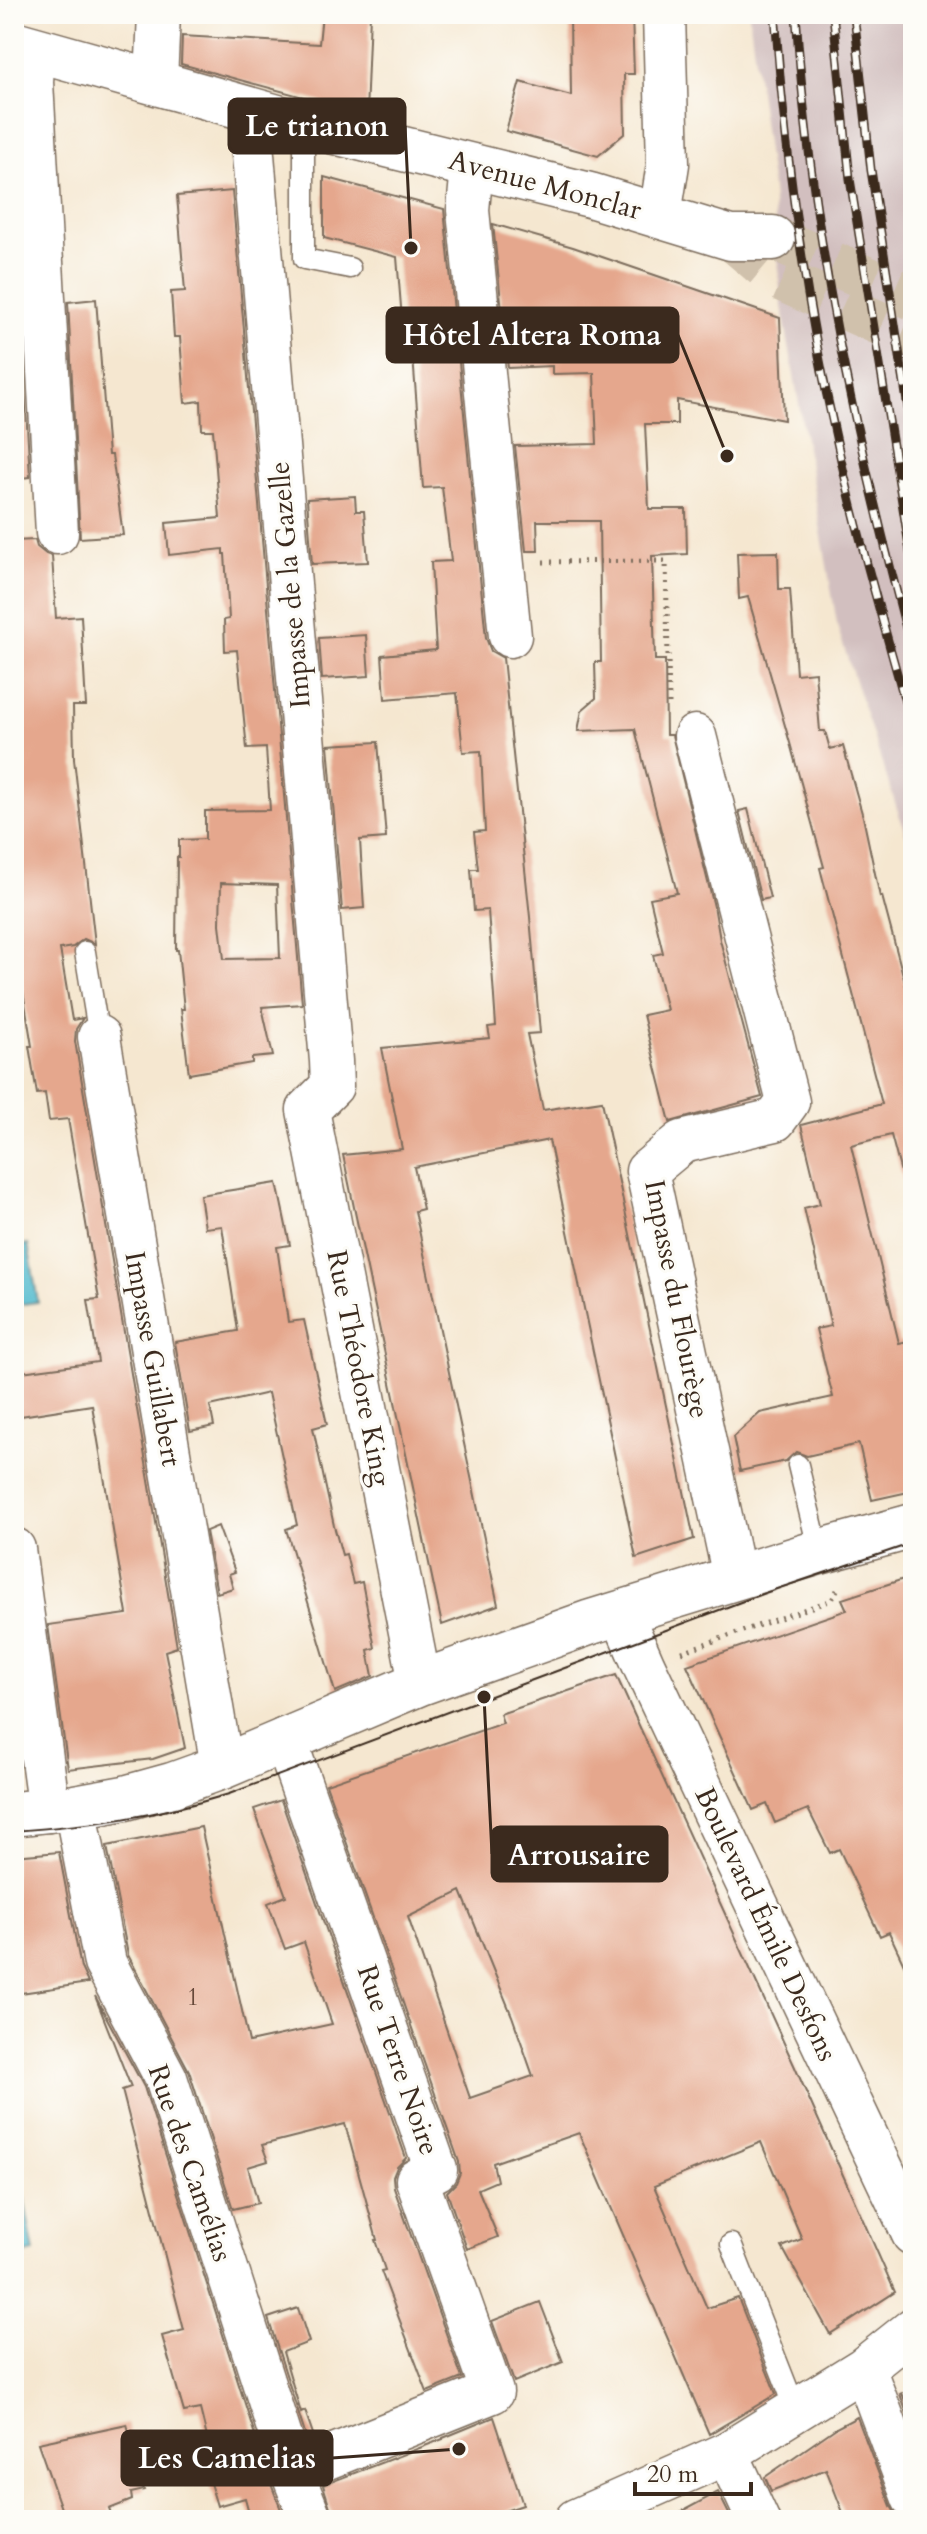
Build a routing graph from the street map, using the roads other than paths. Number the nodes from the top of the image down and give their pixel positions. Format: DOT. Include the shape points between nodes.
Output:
graph roads {
  1 [pos="159,14"];
  2 [pos="664,14"];
  3 [pos="24,46"];
  4 [pos="156,81"];
  5 [pos="252,110"];
  6 [pos="306,125"];
  7 [pos="472,167"];
  8 [pos="660,215"];
  9 [pos="752,238"];
  10 [pos="350,268"];
  11 [pos="57,533"];
  12 [pos="510,636"];
  13 [pos="695,736"];
  14 [pos="85,952"];
  15 [pos="99,1037"];
  16 [pos="331,1061"];
  17 [pos="798,1465"];
  18 [pos="913,1526"];
  19 [pos="14,1549"];
  20 [pos="831,1566"];
  21 [pos="734,1577"];
  22 [pos="621,1613"];
  23 [pos="420,1683"];
  24 [pos="285,1739"];
  25 [pos="222,1767"];
  26 [pos="46,1811"];
  27 [pos="913,2234"];
  28 [pos="731,2244"];
  29 [pos="913,2329"];
  30 [pos="864,2368"];
  31 [pos="796,2410"];
  32 [pos="727,2453"];
  33 [pos="292,2472"];
  34 [pos="913,2498"];
  35 [pos="311,2520"];
  36 [pos="576,2520"];
  37 [pos="758,2520"];
  1 -- 4 [label="street"];
  2 -- 8 [label="street" via="668,164"];
  3 -- 4 [label="street, Avenue Monclar"];
  3 -- 11 [label="street" via="32,82"];
  4 -- 5 [label="street, Avenue Monclar"];
  5 -- 6 [label="street, Avenue Monclar"];
  5 -- 16 [label="street, Impasse de la Gazelle"];
  6 -- 7 [label="street, Avenue Monclar"];
  6 -- 10 [label="lane" via="304,259"];
  7 -- 8 [label="street, Avenue Monclar"];
  7 -- 12 [label="street" via="468,210"];
  8 -- 9 [label="street, Avenue Monclar"];
  13 -- 21 [label="street, Impasse du Flourège" via="788,1102 775,1120 682,1142 647,1171"];
  14 -- 15 [label="lane, Impasse Guillabert"];
  15 -- 25 [label="street, Impasse Guillabert"];
  16 -- 23 [label="street, Rue Théodore King" via="332,1086 308,1110"];
  17 -- 20 [label="lane"];
  18 -- 20 [label="street"];
  19 -- 26 [label="street, Rue des Camélias"];
  20 -- 21 [label="street"];
  21 -- 22 [label="street"];
  22 -- 23 [label="street"];
  22 -- 27 [label="street, Boulevard Émile Desfons"];
  23 -- 24 [label="street"];
  24 -- 25 [label="street"];
  24 -- 33 [label="street, Rue Terre Noire" via="436,2170 417,2180 492,2392"];
  25 -- 26 [label="street" via="125,1798"];
  26 -- 33 [label="street, Rue des Camélias" via="105,1963 166,2078"];
  28 -- 31 [label="lane"];
  29 -- 30 [label="street"];
  30 -- 31 [label="street"];
  30 -- 34 [label="street"];
  31 -- 32 [label="street"];
  32 -- 36 [label="street"];
  32 -- 37 [label="street"];
  33 -- 35 [label="street, Rue des Camélias"];
}
